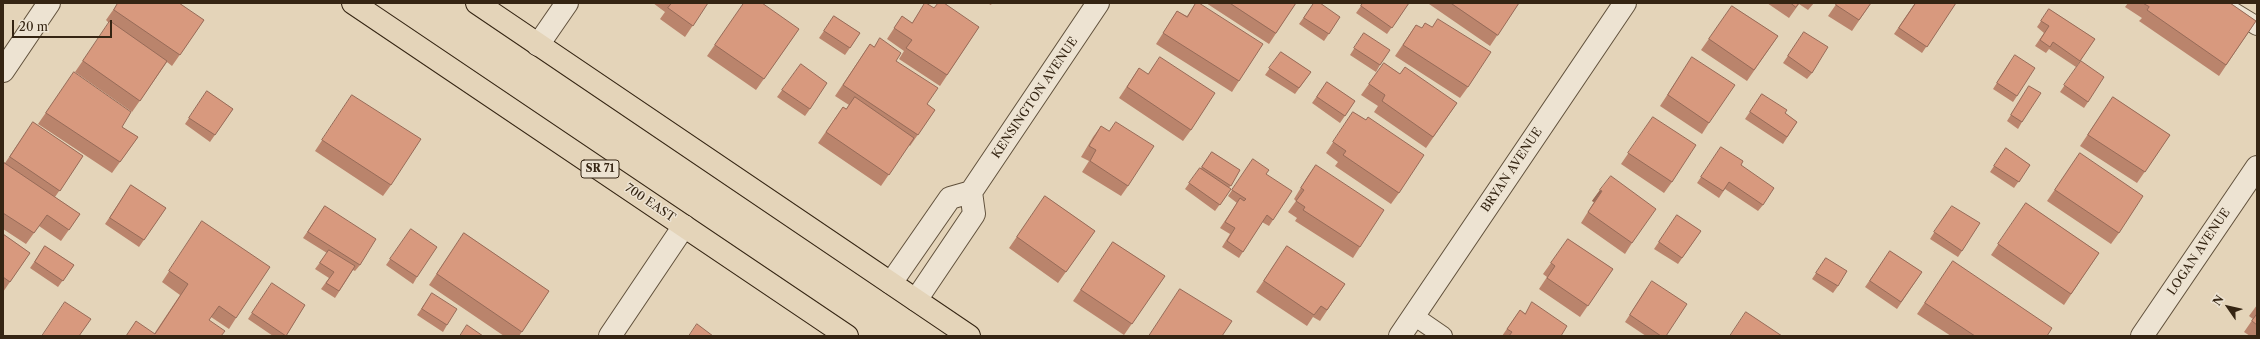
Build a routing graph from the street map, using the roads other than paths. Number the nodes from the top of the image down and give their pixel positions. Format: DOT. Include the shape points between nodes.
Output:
graph roads {
  1 [pos="49,3"];
  2 [pos="353,3"];
  3 [pos="477,3"];
  4 [pos="567,3"];
  5 [pos="1098,3"];
  6 [pos="1625,3"];
  7 [pos="2219,3"];
  8 [pos="2257,26"];
  9 [pos="538,45"];
  10 [pos="3,71"];
  11 [pos="2257,167"];
  12 [pos="971,192"];
  13 [pos="684,226"];
  14 [pos="891,283"];
  15 [pos="916,300"];
  16 [pos="1414,316"];
  17 [pos="610,336"];
  18 [pos="847,336"];
  19 [pos="969,336"];
  20 [pos="1400,336"];
  21 [pos="1443,336"];
  22 [pos="2142,336"];
  1 -- 10 [label="street"];
  2 -- 13 [label="main road, 700 EAST / SR 71"];
  3 -- 9 [label="main road"];
  4 -- 9 [label="street"];
  5 -- 12 [label="street, KENSINGTON AVENUE"];
  6 -- 16 [label="street, BRYAN AVENUE"];
  7 -- 8 [label="lane"];
  9 -- 14 [label="main road"];
  11 -- 22 [label="street, LOGAN AVENUE"];
  12 -- 14 [label="street" via="950,198"];
  12 -- 15 [label="street" via="974,214"];
  13 -- 17 [label="street"];
  13 -- 18 [label="main road, 700 EAST / SR 71"];
  14 -- 15 [label="main road"];
  15 -- 19 [label="main road"];
  16 -- 20 [label="street, BRYAN AVENUE"];
  16 -- 21 [label="lane"];
}
